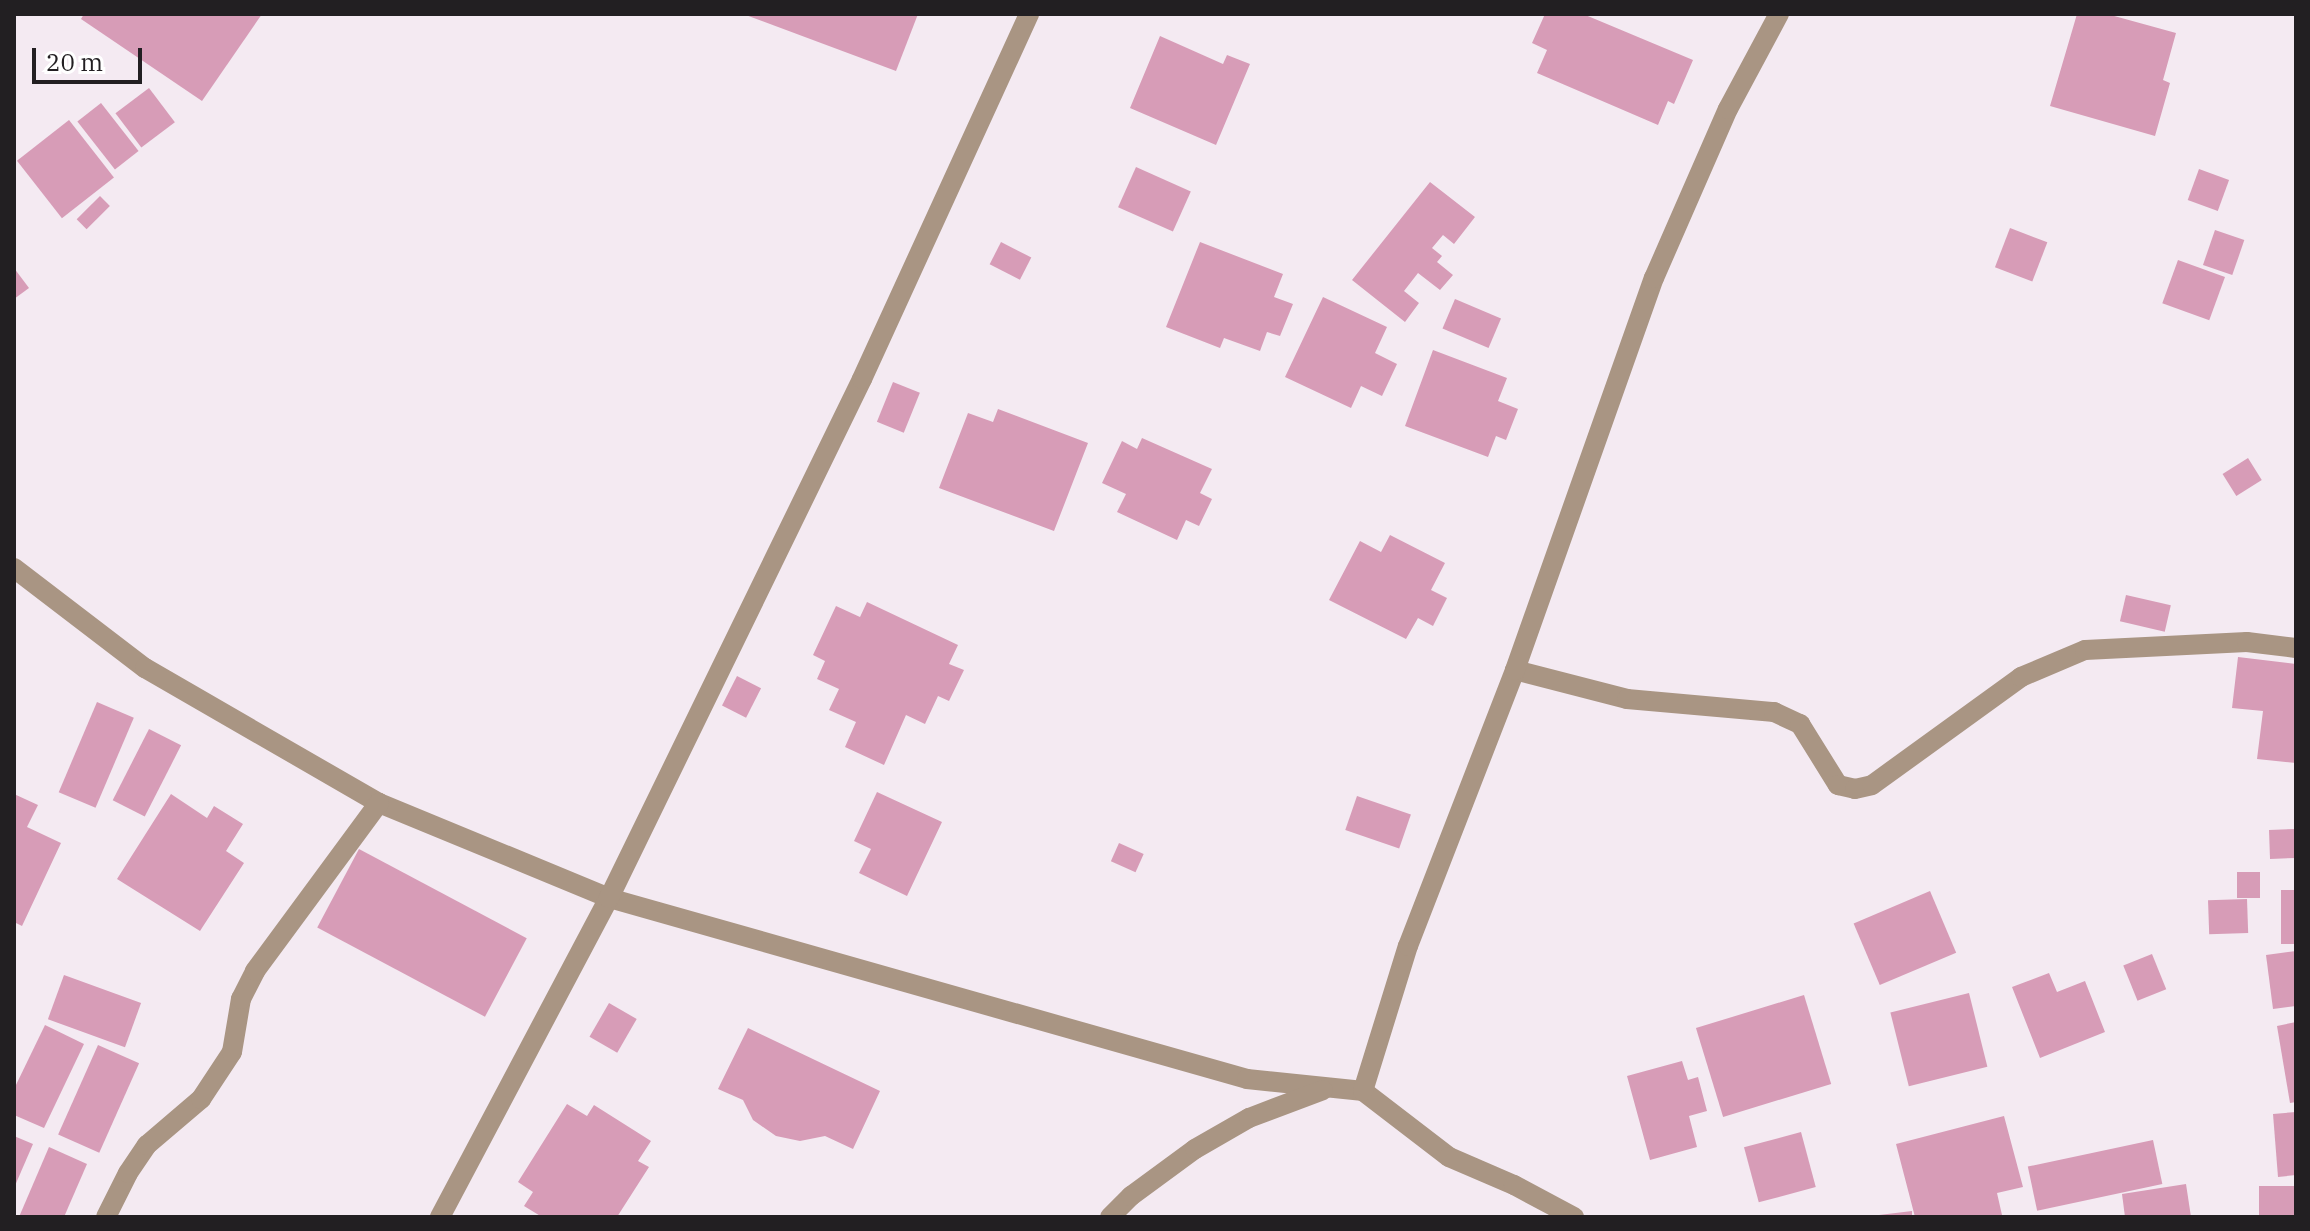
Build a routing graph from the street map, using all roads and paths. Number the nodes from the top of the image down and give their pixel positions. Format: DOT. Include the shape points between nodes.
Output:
graph roads {
  1 [pos="1029,14"];
  2 [pos="1779,14"];
  3 [pos="14,568"];
  4 [pos="2296,648"];
  5 [pos="1515,670"];
  6 [pos="379,803"];
  7 [pos="609,898"];
  8 [pos="1327,1088"];
  9 [pos="1363,1091"];
  10 [pos="106,1217"];
  11 [pos="440,1217"];
  12 [pos="1110,1217"];
  13 [pos="1574,1217"];
  1 -- 7 [label="street" via="862,379"];
  2 -- 5 [label="street" via="1728,109 1654,278"];
  3 -- 6 [label="street" via="145,668"];
  4 -- 5 [label="street" via="2247,642 2085,650 2021,677 1872,785 1855,789 1838,785 1800,724 1774,712 1627,699"];
  5 -- 9 [label="street" via="1408,946"];
  6 -- 7 [label="street"];
  6 -- 10 [label="street" via="255,971 241,999 232,1052 201,1099 147,1145"];
  7 -- 8 [label="street" via="1181,1062 1247,1079"];
  7 -- 11 [label="street"];
  8 -- 9 [label="street"];
  8 -- 12 [label="street" via="1249,1118 1195,1149"];
  9 -- 13 [label="street" via="1449,1157"];
}
